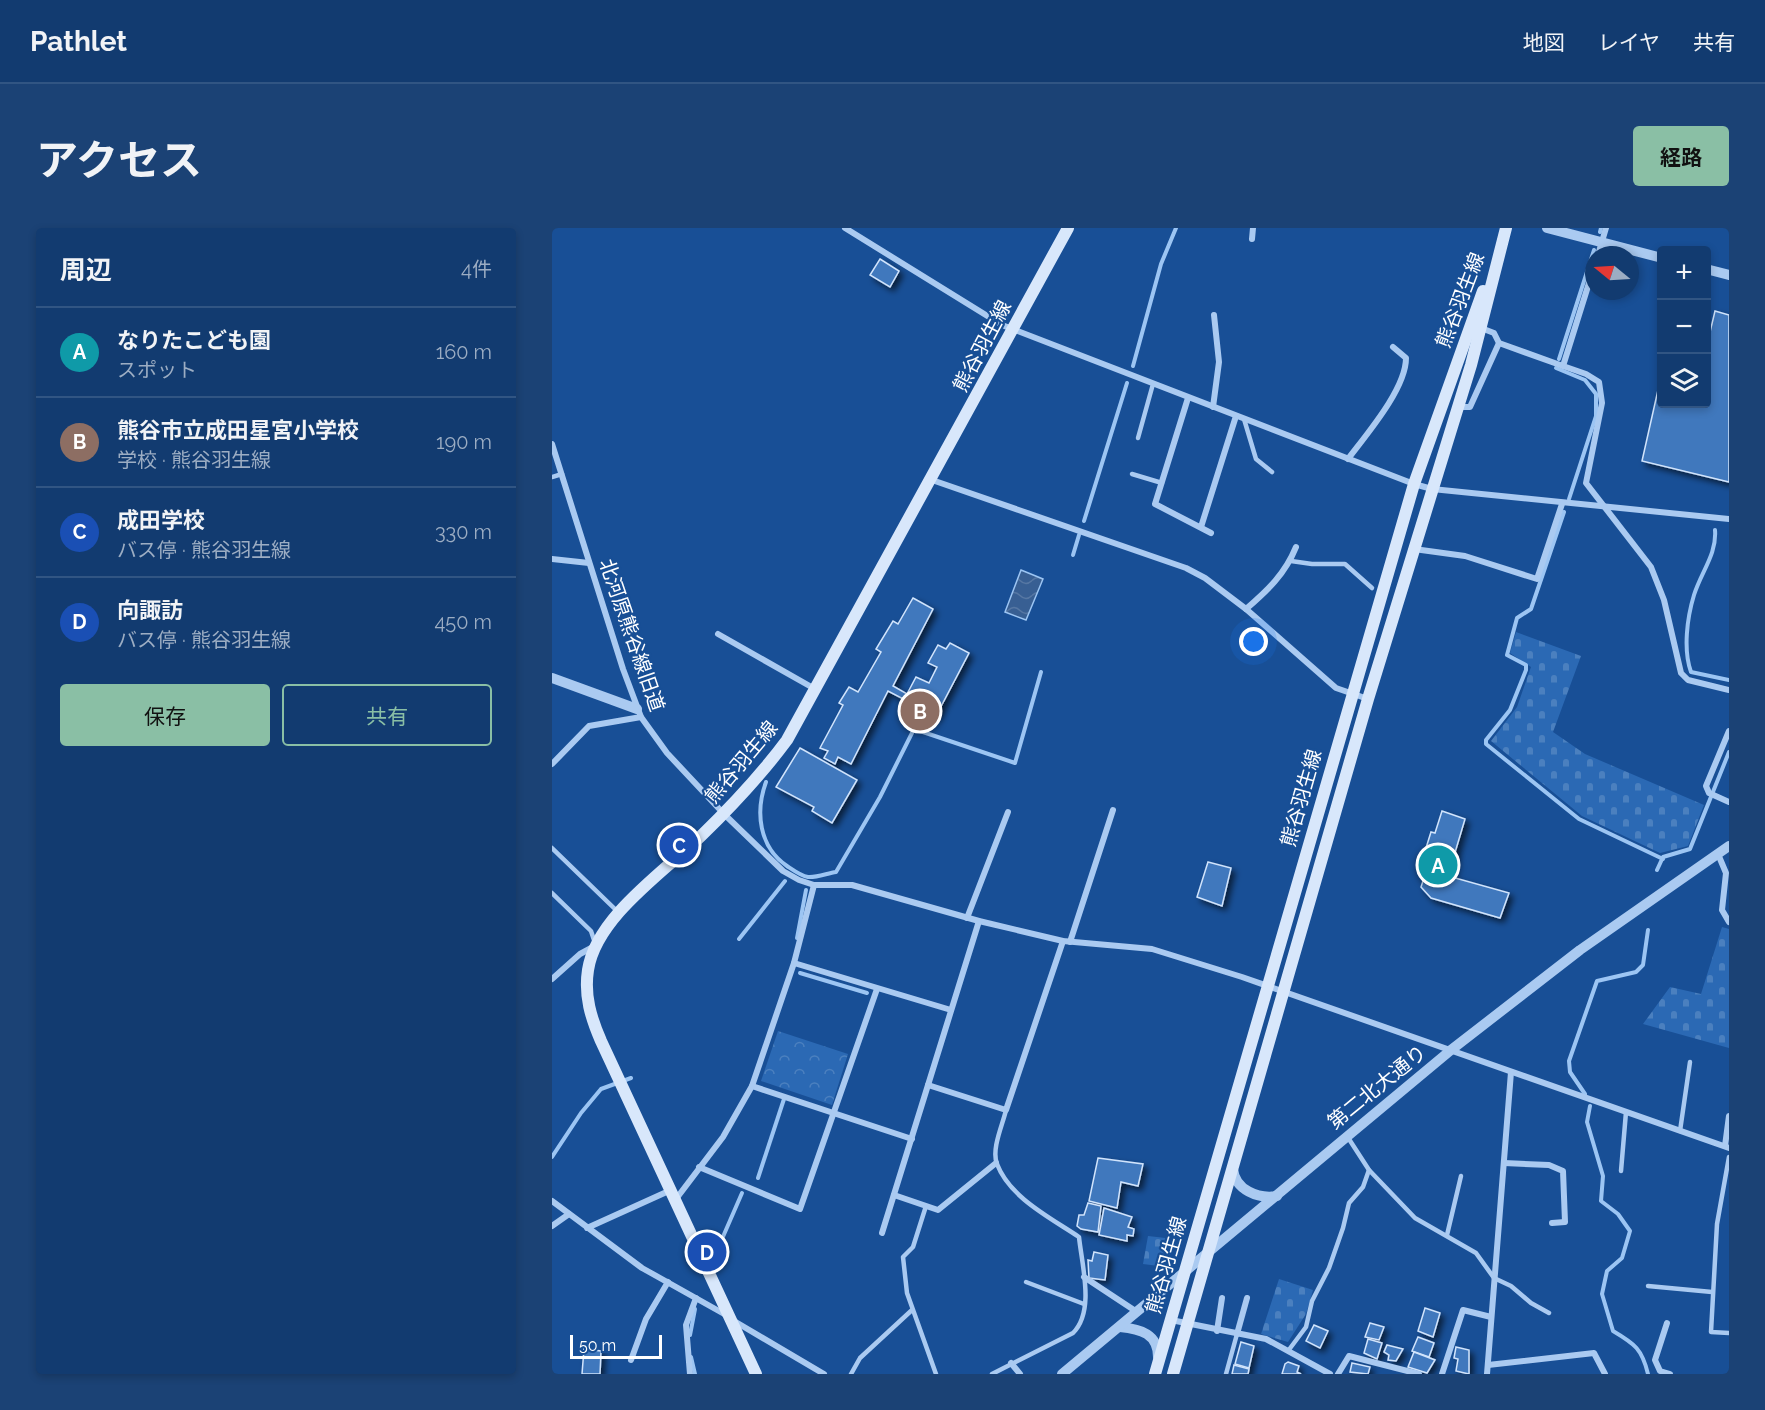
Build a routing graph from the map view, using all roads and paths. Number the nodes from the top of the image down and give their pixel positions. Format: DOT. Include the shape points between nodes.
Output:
graph roads {
  1 [pos="845,228"];
  2 [pos="1068,228"];
  3 [pos="1253,228"];
  4 [pos="1547,228"];
  5 [pos="1606,228"];
  6 [pos="1505,234"];
  7 [pos="1252,239"];
  8 [pos="1601,244"];
  9 [pos="1657,257"];
  10 [pos="1711,270"];
  11 [pos="1729,275"];
  12 [pos="1585,296"];
  13 [pos="1214,315"];
  14 [pos="1481,328"];
  15 [pos="1012,330"];
  16 [pos="1499,343"];
  17 [pos="1393,347"];
  18 [pos="1563,366"];
  19 [pos="1153,384"];
  20 [pos="1188,398"];
  21 [pos="1213,407"];
  22 [pos="1458,407"];
  23 [pos="1236,416"];
  24 [pos="1244,419"];
  25 [pos="1138,438"];
  26 [pos="552,444"];
  27 [pos="1348,459"];
  28 [pos="1272,472"];
  29 [pos="562,474"];
  30 [pos="1132,474"];
  31 [pos="552,477"];
  32 [pos="932,480"];
  33 [pos="1162,483"];
  34 [pos="1414,484"];
  35 [pos="1432,489"];
  36 [pos="1562,504"];
  37 [pos="1607,509"];
  38 [pos="1729,519"];
  39 [pos="1201,527"];
  40 [pos="1211,533"];
  41 [pos="1296,547"];
  42 [pos="1414,549"];
  43 [pos="552,559"];
  44 [pos="1290,561"];
  45 [pos="590,563"];
  46 [pos="1372,588"];
  47 [pos="1246,609"];
  48 [pos="718,634"];
  49 [pos="552,678"];
  50 [pos="815,689"];
  51 [pos="1729,690"];
  52 [pos="1351,694"];
  53 [pos="1368,699"];
  54 [pos="639,713"];
  55 [pos="1729,731"];
  56 [pos="552,764"];
  57 [pos="1729,802"];
  58 [pos="1113,810"];
  59 [pos="1008,812"];
  60 [pos="724,814"];
  61 [pos="1729,846"];
  62 [pos="552,849"];
  63 [pos="1718,854"];
  64 [pos="814,885"];
  65 [pos="552,893"];
  66 [pos="619,912"];
  67 [pos="967,918"];
  68 [pos="979,921"];
  69 [pos="1729,922"];
  70 [pos="1067,941"];
  71 [pos="596,945"];
  72 [pos="794,963"];
  73 [pos="552,979"];
  74 [pos="1268,987"];
  75 [pos="877,989"];
  76 [pos="1284,992"];
  77 [pos="951,1010"];
  78 [pos="1450,1050"];
  79 [pos="1690,1062"];
  80 [pos="1511,1072"];
  81 [pos="928,1085"];
  82 [pos="752,1086"];
  83 [pos="1006,1110"];
  84 [pos="1626,1112"];
  85 [pos="834,1113"];
  86 [pos="1729,1116"];
  87 [pos="1680,1131"];
  88 [pos="1346,1135"];
  89 [pos="912,1139"];
  90 [pos="1727,1147"];
  91 [pos="1729,1157"];
  92 [pos="996,1163"];
  93 [pos="1504,1163"];
  94 [pos="699,1167"];
  95 [pos="1233,1168"];
  96 [pos="1370,1170"];
  97 [pos="1621,1171"];
  98 [pos="1461,1176"];
  99 [pos="674,1194"];
  100 [pos="894,1195"];
  101 [pos="1278,1196"];
  102 [pos="552,1201"];
  103 [pos="926,1206"];
  104 [pos="569,1214"];
  105 [pos="1552,1222"];
  106 [pos="552,1226"];
  107 [pos="587,1228"];
  108 [pos="882,1233"];
  109 [pos="1447,1235"];
  110 [pos="1207,1254"];
  111 [pos="1184,1272"];
  112 [pos="1084,1277"];
  113 [pos="1494,1278"];
  114 [pos="668,1282"];
  115 [pos="1026,1282"];
  116 [pos="1648,1286"];
  117 [pos="1712,1292"];
  118 [pos="696,1298"];
  119 [pos="1222,1298"];
  120 [pos="1247,1298"];
  121 [pos="1084,1304"];
  122 [pos="912,1310"];
  123 [pos="1137,1313"];
  124 [pos="1549,1313"];
  125 [pos="1491,1317"];
  126 [pos="730,1318"];
  127 [pos="1171,1320"];
  128 [pos="1666,1323"];
  129 [pos="1187,1325"];
  130 [pos="1120,1328"];
  131 [pos="1216,1331"];
  132 [pos="1729,1333"];
  133 [pos="1237,1334"];
  134 [pos="1288,1351"];
  135 [pos="632,1360"];
  136 [pos="1011,1363"];
  137 [pos="1488,1365"];
  138 [pos="1156,1369"];
  139 [pos="690,1374"];
  140 [pos="756,1374"];
  141 [pos="824,1374"];
  142 [pos="850,1374"];
  143 [pos="936,1374"];
  144 [pos="992,1374"];
  145 [pos="1020,1374"];
  146 [pos="1062,1374"];
  147 [pos="1173,1374"];
  148 [pos="1226,1374"];
  149 [pos="1329,1374"];
  150 [pos="1338,1374"];
  151 [pos="1419,1374"];
  152 [pos="1442,1374"];
  153 [pos="1487,1374"];
  154 [pos="1605,1374"];
  155 [pos="1670,1374"];
  1 -- 15 [label="street"];
  2 -- 15 [label="main road, 熊谷羽生線"];
  3 -- 7 [label="street"];
  4 -- 8 [label="street"];
  5 -- 8 [label="street"];
  6 -- 14 [label="main road, 熊谷羽生線"];
  6 -- 34 [label="main road, 熊谷羽生線"];
  8 -- 9 [label="street"];
  10 -- 11 [label="street"];
  12 -- 18 [label="street"];
  13 -- 21 [label="street" via="1219,362"];
  14 -- 16 [label="street" via="1494,333"];
  14 -- 22 [label="main road, 熊谷羽生線"];
  15 -- 19 [label="street"];
  15 -- 32 [label="main road, 熊谷羽生線"];
  16 -- 18 [label="street"];
  16 -- 22 [label="street" via="1470,407"];
  17 -- 27 [label="street" via="1406,358 1404,374"];
  18 -- 37 [label="street" via="1599,382 1602,403 1586,483"];
  19 -- 20 [label="street"];
  19 -- 25 [label="lane"];
  20 -- 21 [label="street"];
  20 -- 33 [label="street"];
  21 -- 23 [label="street"];
  22 -- 35 [label="main road, 熊谷羽生線"];
  23 -- 24 [label="street"];
  23 -- 39 [label="street"];
  24 -- 27 [label="street"];
  24 -- 28 [label="lane" via="1256,459"];
  26 -- 29 [label="street, 北河原熊谷線旧道"];
  27 -- 34 [label="street"];
  29 -- 31 [label="lane"];
  29 -- 45 [label="street, 北河原熊谷線旧道"];
  30 -- 33 [label="lane"];
  32 -- 47 [label="street" via="1185,568"];
  32 -- 50 [label="main road, 熊谷羽生線"];
  33 -- 39 [label="street" via="1155,504"];
  34 -- 35 [label="street"];
  34 -- 52 [label="main road, 熊谷羽生線"];
  35 -- 36 [label="street"];
  35 -- 42 [label="main road, 熊谷羽生線"];
  36 -- 37 [label="street"];
  36 -- 42 [label="street" via="1537,579 1465,556"];
  37 -- 38 [label="street"];
  37 -- 51 [label="street" via="1651,567 1664,600 1681,673 1688,680"];
  39 -- 40 [label="street"];
  41 -- 44 [label="street"];
  42 -- 53 [label="main road, 熊谷羽生線"];
  43 -- 45 [label="street"];
  44 -- 46 [label="lane" via="1345,564"];
  44 -- 47 [label="street" via="1272,587"];
  45 -- 54 [label="street, 北河原熊谷線旧道"];
  47 -- 52 [label="street" via="1336,688"];
  48 -- 50 [label="street"];
  49 -- 54 [label="street"];
  50 -- 60 [label="main road, 熊谷羽生線" via="787,740"];
  52 -- 53 [label="street"];
  52 -- 74 [label="main road, 熊谷羽生線"];
  53 -- 76 [label="main road, 熊谷羽生線"];
  54 -- 56 [label="street" via="589,726"];
  54 -- 60 [label="street, 北河原熊谷線旧道" via="667,753"];
  55 -- 57 [label="street" via="1706,786 1712,795"];
  58 -- 70 [label="street"];
  59 -- 67 [label="street"];
  60 -- 64 [label="street, 北河原熊谷線旧道" via="783,871"];
  60 -- 66 [label="main road, 熊谷羽生線"];
  61 -- 63 [label="street, 第二北大通り"];
  62 -- 66 [label="lane"];
  63 -- 69 [label="street" via="1726,873 1722,910"];
  63 -- 78 [label="street, 第二北大通り" via="1580,950"];
  64 -- 67 [label="street" via="852,885"];
  64 -- 72 [label="street"];
  65 -- 71 [label="lane" via="591,931"];
  66 -- 71 [label="main road, 熊谷羽生線"];
  67 -- 68 [label="street"];
  68 -- 70 [label="street"];
  68 -- 77 [label="street"];
  70 -- 74 [label="street" via="1152,949"];
  70 -- 83 [label="street"];
  71 -- 73 [label="street"];
  71 -- 99 [label="main road, 熊谷羽生線" via="586,990 590,1015"];
  72 -- 75 [label="street"];
  72 -- 82 [label="street"];
  74 -- 76 [label="street"];
  74 -- 111 [label="main road, 熊谷羽生線"];
  75 -- 77 [label="street"];
  75 -- 85 [label="street"];
  76 -- 78 [label="street"];
  76 -- 95 [label="main road, 熊谷羽生線"];
  77 -- 81 [label="street"];
  78 -- 80 [label="street"];
  78 -- 88 [label="street, 第二北大通り"];
  79 -- 87 [label="lane"];
  80 -- 84 [label="street"];
  80 -- 93 [label="street"];
  81 -- 83 [label="street"];
  81 -- 89 [label="street"];
  82 -- 85 [label="street"];
  82 -- 94 [label="street" via="723,1137"];
  83 -- 92 [label="lane"];
  84 -- 87 [label="street"];
  84 -- 97 [label="lane"];
  85 -- 89 [label="street"];
  85 -- 94 [label="street" via="800,1209"];
  86 -- 90 [label="street"];
  87 -- 90 [label="street"];
  88 -- 96 [label="lane"];
  88 -- 101 [label="street, 第二北大通り"];
  89 -- 100 [label="street"];
  91 -- 117 [label="lane" via="1717,1224"];
  92 -- 103 [label="street" via="938,1210"];
  92 -- 112 [label="lane" via="1031,1205 1079,1237"];
  93 -- 105 [label="street" via="1549,1165 1563,1171 1565,1222"];
  93 -- 113 [label="street"];
  94 -- 99 [label="street"];
  95 -- 101 [label="street" via="1241,1187 1258,1196"];
  95 -- 110 [label="main road, 熊谷羽生線"];
  96 -- 109 [label="lane" via="1415,1218"];
  96 -- 134 [label="lane" via="1349,1203 1306,1327"];
  98 -- 109 [label="lane"];
  99 -- 107 [label="street"];
  99 -- 126 [label="main road, 熊谷羽生線"];
  100 -- 103 [label="street"];
  100 -- 108 [label="street"];
  101 -- 110 [label="street, 第二北大通り"];
  102 -- 104 [label="street"];
  103 -- 122 [label="lane" via="913,1247 903,1257"];
  104 -- 106 [label="street"];
  104 -- 107 [label="street"];
  107 -- 114 [label="street"];
  109 -- 113 [label="lane" via="1476,1253"];
  110 -- 111 [label="street, 第二北大通り"];
  110 -- 129 [label="main road, 熊谷羽生線"];
  111 -- 123 [label="street, 第二北大通り"];
  111 -- 127 [label="main road, 熊谷羽生線"];
  112 -- 121 [label="lane"];
  112 -- 123 [label="street"];
  113 -- 124 [label="lane"];
  113 -- 125 [label="street"];
  114 -- 118 [label="street"];
  114 -- 135 [label="street" via="646,1318"];
  115 -- 121 [label="lane"];
  116 -- 117 [label="lane"];
  117 -- 132 [label="lane" via="1711,1332"];
  118 -- 126 [label="street"];
  118 -- 139 [label="street" via="686,1325"];
  119 -- 131 [label="street"];
  120 -- 133 [label="street"];
  121 -- 136 [label="lane" via="1082,1324 1073,1333"];
  122 -- 142 [label="lane" via="860,1358"];
  122 -- 143 [label="lane"];
  123 -- 130 [label="street, 第二北大通り"];
  125 -- 137 [label="street"];
  125 -- 152 [label="street" via="1463,1310"];
  126 -- 140 [label="main road, 熊谷羽生線"];
  126 -- 141 [label="street"];
  127 -- 129 [label="street"];
  127 -- 138 [label="main road, 熊谷羽生線"];
  128 -- 155 [label="street" via="1655,1360 1660,1371"];
  129 -- 131 [label="street"];
  129 -- 147 [label="main road, 熊谷羽生線"];
  130 -- 138 [label="street" via="1141,1330 1151,1337 1158,1347"];
  130 -- 146 [label="street, 第二北大通り"];
  131 -- 133 [label="street"];
  133 -- 134 [label="street" via="1266,1339"];
  133 -- 148 [label="lane"];
  134 -- 149 [label="street"];
  136 -- 144 [label="lane"];
  136 -- 145 [label="street"];
  137 -- 153 [label="street"];
  137 -- 154 [label="street" via="1594,1353"];
  150 -- 151 [label="street" via="1349,1356"];
}
